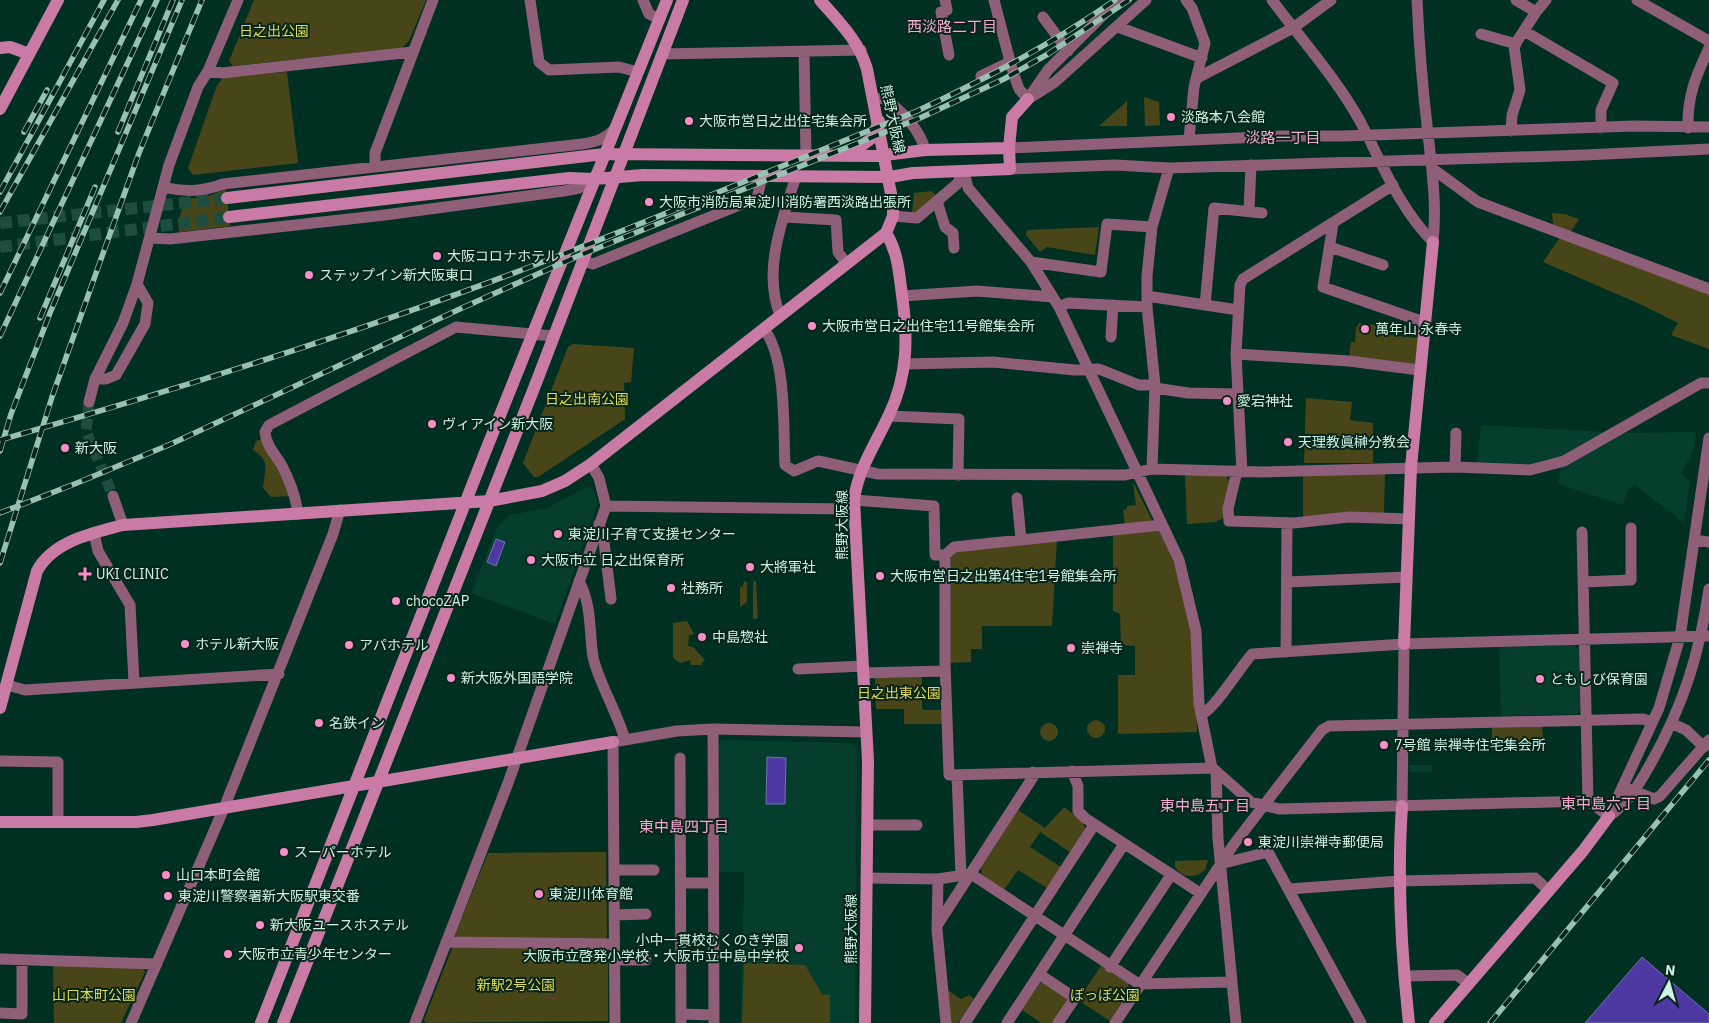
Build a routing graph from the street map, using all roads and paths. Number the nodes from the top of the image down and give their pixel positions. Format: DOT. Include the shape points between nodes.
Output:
graph roads {
  1 [pos="58,0"];
  2 [pos="238,0"];
  3 [pos="433,0"];
  4 [pos="530,0"];
  5 [pos="644,0"];
  6 [pos="667,0"];
  7 [pos="683,0"];
  8 [pos="820,0"];
  9 [pos="945,0"];
  10 [pos="994,0"];
  11 [pos="1118,0"];
  12 [pos="1146,0"];
  13 [pos="1186,0"];
  14 [pos="1272,0"];
  15 [pos="1331,0"];
  16 [pos="1417,0"];
  17 [pos="1516,0"];
  18 [pos="1546,0"];
  19 [pos="1637,0"];
  20 [pos="1536,12"];
  21 [pos="1043,17"];
  22 [pos="660,19"];
  23 [pos="1118,27"];
  24 [pos="1293,28"];
  25 [pos="1481,34"];
  26 [pos="1521,37"];
  27 [pos="1709,41"];
  28 [pos="0,48"];
  29 [pos="1709,48"];
  30 [pos="861,50"];
  31 [pos="1068,51"];
  32 [pos="412,52"];
  33 [pos="804,52"];
  34 [pos="29,54"];
  35 [pos="662,54"];
  36 [pos="949,55"];
  37 [pos="1202,58"];
  38 [pos="1010,62"];
  39 [pos="208,71"];
  40 [pos="638,72"];
  41 [pos="981,76"];
  42 [pos="1197,78"];
  43 [pos="874,99"];
  44 [pos="1028,99"];
  45 [pos="0,109"];
  46 [pos="879,121"];
  47 [pos="617,126"];
  48 [pos="1709,127"];
  49 [pos="1600,128"];
  50 [pos="1688,128"];
  51 [pos="1511,131"];
  52 [pos="1428,133"];
  53 [pos="1367,134"];
  54 [pos="1189,139"];
  55 [pos="1009,148"];
  56 [pos="1709,148"];
  57 [pos="925,150"];
  58 [pos="604,154"];
  59 [pos="623,154"];
  60 [pos="806,155"];
  61 [pos="886,155"];
  62 [pos="847,156"];
  63 [pos="1379,162"];
  64 [pos="1432,165"];
  65 [pos="1251,166"];
  66 [pos="375,167"];
  67 [pos="1169,168"];
  68 [pos="1010,170"];
  69 [pos="964,172"];
  70 [pos="616,176"];
  71 [pos="796,176"];
  72 [pos="762,177"];
  73 [pos="890,177"];
  74 [pos="594,179"];
  75 [pos="1393,185"];
  76 [pos="163,187"];
  77 [pos="227,198"];
  78 [pos="937,201"];
  79 [pos="1249,210"];
  80 [pos="1262,213"];
  81 [pos="894,216"];
  82 [pos="229,217"];
  83 [pos="785,217"];
  84 [pos="1333,224"];
  85 [pos="1152,227"];
  86 [pos="886,233"];
  87 [pos="150,238"];
  88 [pos="1433,242"];
  89 [pos="1330,247"];
  90 [pos="954,248"];
  91 [pos="582,261"];
  92 [pos="1031,262"];
  93 [pos="846,263"];
  94 [pos="1383,265"];
  95 [pos="137,284"];
  96 [pos="1709,289"];
  97 [pos="902,296"];
  98 [pos="1052,297"];
  99 [pos="1147,302"];
  100 [pos="1205,305"];
  101 [pos="1113,306"];
  102 [pos="1059,307"];
  103 [pos="1238,310"];
  104 [pos="780,315"];
  105 [pos="1424,322"];
  106 [pos="764,329"];
  107 [pos="533,335"];
  108 [pos="553,336"];
  109 [pos="1111,337"];
  110 [pos="1236,354"];
  111 [pos="905,364"];
  112 [pos="1087,370"];
  113 [pos="1419,370"];
  114 [pos="95,379"];
  115 [pos="1709,382"];
  116 [pos="1155,387"];
  117 [pos="1237,394"];
  118 [pos="89,402"];
  119 [pos="889,416"];
  120 [pos="1456,433"];
  121 [pos="1709,438"];
  122 [pos="591,464"];
  123 [pos="1411,467"];
  124 [pos="1456,467"];
  125 [pos="1152,469"];
  126 [pos="1239,471"];
  127 [pos="860,472"];
  128 [pos="1136,472"];
  129 [pos="958,475"];
  130 [pos="113,496"];
  131 [pos="1017,498"];
  132 [pos="490,501"];
  133 [pos="465,502"];
  134 [pos="854,505"];
  135 [pos="606,506"];
  136 [pos="340,510"];
  137 [pos="298,514"];
  138 [pos="1409,519"];
  139 [pos="1287,523"];
  140 [pos="599,524"];
  141 [pos="123,525"];
  142 [pos="1161,525"];
  143 [pos="1631,528"];
  144 [pos="1582,532"];
  145 [pos="94,533"];
  146 [pos="1021,539"];
  147 [pos="1695,540"];
  148 [pos="1709,542"];
  149 [pos="945,555"];
  150 [pos="1406,577"];
  151 [pos="579,582"];
  152 [pos="1287,582"];
  153 [pos="1582,582"];
  154 [pos="1709,589"];
  155 [pos="611,599"];
  156 [pos="1705,636"];
  157 [pos="1680,637"];
  158 [pos="1584,639"];
  159 [pos="1404,644"];
  160 [pos="1286,652"];
  161 [pos="798,669"];
  162 [pos="863,669"];
  163 [pos="945,670"];
  164 [pos="278,674"];
  165 [pos="134,682"];
  166 [pos="7,685"];
  167 [pos="0,708"];
  168 [pos="1202,715"];
  169 [pos="1587,720"];
  170 [pos="1652,722"];
  171 [pos="1402,724"];
  172 [pos="1673,724"];
  173 [pos="713,729"];
  174 [pos="866,732"];
  175 [pos="619,741"];
  176 [pos="1706,743"];
  177 [pos="516,758"];
  178 [pos="680,758"];
  179 [pos="0,761"];
  180 [pos="1214,769"];
  181 [pos="1072,771"];
  182 [pos="1033,772"];
  183 [pos="957,775"];
  184 [pos="377,783"];
  185 [pos="355,786"];
  186 [pos="1622,786"];
  187 [pos="1634,792"];
  188 [pos="1588,801"];
  189 [pos="1262,805"];
  190 [pos="1402,806"];
  191 [pos="224,808"];
  192 [pos="1609,816"];
  193 [pos="0,822"];
  194 [pos="58,822"];
  195 [pos="867,825"];
  196 [pos="917,825"];
  197 [pos="1094,825"];
  198 [pos="1124,844"];
  199 [pos="1220,864"];
  200 [pos="614,870"];
  201 [pos="654,870"];
  202 [pos="966,875"];
  203 [pos="1170,875"];
  204 [pos="866,878"];
  205 [pos="938,879"];
  206 [pos="1399,882"];
  207 [pos="682,883"];
  208 [pos="713,884"];
  209 [pos="1289,889"];
  210 [pos="1548,890"];
  211 [pos="1200,893"];
  212 [pos="646,914"];
  213 [pos="614,915"];
  214 [pos="1035,916"];
  215 [pos="938,924"];
  216 [pos="1064,936"];
  217 [pos="446,942"];
  218 [pos="614,944"];
  219 [pos="0,959"];
  220 [pos="22,960"];
  221 [pos="615,960"];
  222 [pos="646,960"];
  223 [pos="157,964"];
  224 [pos="1110,967"];
  225 [pos="1039,974"];
  226 [pos="1404,976"];
  227 [pos="1231,982"];
  228 [pos="1139,984"];
  229 [pos="1469,984"];
  230 [pos="0,1013"];
  231 [pos="681,1019"];
  232 [pos="714,1019"];
  233 [pos="132,1023"];
  234 [pos="261,1023"];
  235 [pos="283,1023"];
  236 [pos="415,1023"];
  237 [pos="615,1023"];
  238 [pos="865,1023"];
  239 [pos="946,1023"];
  240 [pos="965,1023"];
  241 [pos="1007,1023"];
  242 [pos="1058,1023"];
  243 [pos="1115,1023"];
  244 [pos="1236,1023"];
  245 [pos="1361,1023"];
  246 [pos="1409,1023"];
  247 [pos="1436,1023"];
  1 -- 34 [label="street"];
  2 -- 39 [label="street"];
  3 -- 32 [label="street"];
  4 -- 40 [label="street" via="539,62 549,70 619,67"];
  5 -- 22 [label="street" via="649,14"];
  6 -- 22 [label="street"];
  7 -- 35 [label="street"];
  8 -- 30 [label="street, 熊野大阪線"];
  9 -- 36 [label="street" via="948,10 941,12"];
  10 -- 38 [label="street"];
  11 -- 31 [label="street"];
  12 -- 23 [label="street"];
  13 -- 37 [label="street" via="1206,43"];
  14 -- 24 [label="street"];
  15 -- 24 [label="street"];
  16 -- 52 [label="street"];
  17 -- 20 [label="street"];
  18 -- 20 [label="street"];
  19 -- 27 [label="street"];
  20 -- 26 [label="street"];
  21 -- 31 [label="street"];
  22 -- 40 [label="street"];
  23 -- 37 [label="street"];
  23 -- 44 [label="street" via="1055,82"];
  24 -- 42 [label="street"];
  24 -- 53 [label="street"];
  25 -- 26 [label="street"];
  26 -- 49 [label="street" via="1613,83 1601,110"];
  26 -- 51 [label="street" via="1514,46 1520,90 1512,114"];
  28 -- 34 [label="street" via="10,47"];
  29 -- 50 [label="street" via="1693,80 1687,111"];
  30 -- 33 [label="street"];
  30 -- 43 [label="street, 熊野大阪線"];
  31 -- 44 [label="street" via="1048,70"];
  32 -- 39 [label="street" via="222,73"];
  32 -- 66 [label="street" via="375,153"];
  33 -- 35 [label="street"];
  33 -- 60 [label="street"];
  34 -- 45 [label="street"];
  35 -- 59 [label="street"];
  37 -- 42 [label="street"];
  38 -- 41 [label="street"];
  38 -- 44 [label="street" via="1019,88"];
  39 -- 76 [label="street" via="198,87"];
  40 -- 47 [label="street"];
  42 -- 54 [label="street"];
  43 -- 46 [label="street, 熊野大阪線"];
  43 -- 57 [label="street" via="885,98 892,104 920,133"];
  44 -- 55 [label="street" via="1012,117"];
  46 -- 61 [label="street, 熊野大阪線"];
  46 -- 62 [label="street" via="872,138"];
  47 -- 58 [label="street"];
  47 -- 66 [label="street" via="608,136 589,143"];
  48 -- 50 [label="street"];
  49 -- 50 [label="street"];
  49 -- 51 [label="street"];
  51 -- 52 [label="street"];
  52 -- 53 [label="street"];
  52 -- 64 [label="street"];
  53 -- 54 [label="street"];
  53 -- 63 [label="street"];
  54 -- 55 [label="street"];
  55 -- 57 [label="street"];
  55 -- 68 [label="street"];
  56 -- 64 [label="street"];
  57 -- 61 [label="street"];
  58 -- 59 [label="street"];
  58 -- 74 [label="street"];
  58 -- 77 [label="street"];
  59 -- 60 [label="street"];
  59 -- 70 [label="street"];
  60 -- 62 [label="street"];
  61 -- 62 [label="street"];
  61 -- 73 [label="street, 熊野大阪線"];
  63 -- 64 [label="street"];
  63 -- 65 [label="street"];
  63 -- 75 [label="street"];
  64 -- 88 [label="street" via="1436,216"];
  64 -- 96 [label="street" via="1478,202"];
  65 -- 67 [label="street"];
  65 -- 79 [label="street"];
  66 -- 76 [label="street" via="223,184 198,191"];
  67 -- 68 [label="street" via="1115,165"];
  67 -- 85 [label="street"];
  68 -- 69 [label="street"];
  69 -- 73 [label="street"];
  69 -- 78 [label="street" via="957,184"];
  69 -- 92 [label="street" via="968,188"];
  70 -- 72 [label="street"];
  70 -- 74 [label="street"];
  70 -- 91 [label="street"];
  71 -- 72 [label="street"];
  71 -- 73 [label="street"];
  71 -- 83 [label="street"];
  72 -- 91 [label="street" via="757,198 593,264"];
  73 -- 81 [label="street, 熊野大阪線"];
  74 -- 82 [label="street" via="569,178"];
  74 -- 87 [label="street" via="579,188 546,194 170,239"];
  74 -- 107 [label="street"];
  75 -- 84 [label="street"];
  75 -- 88 [label="street"];
  76 -- 87 [label="street"];
  78 -- 81 [label="street" via="917,218"];
  78 -- 90 [label="street" via="946,227 953,232"];
  79 -- 80 [label="street"];
  79 -- 100 [label="street" via="1214,208"];
  81 -- 86 [label="street"];
  83 -- 93 [label="street" via="836,220 838,252"];
  83 -- 104 [label="street" via="773,276 774,300"];
  84 -- 89 [label="street"];
  84 -- 103 [label="street" via="1242,279"];
  85 -- 92 [label="street" via="1107,224 1101,272"];
  85 -- 99 [label="street"];
  86 -- 93 [label="street"];
  86 -- 97 [label="street, 熊野大阪線" via="896,252"];
  87 -- 95 [label="street"];
  88 -- 105 [label="street"];
  89 -- 94 [label="street"];
  89 -- 105 [label="street" via="1323,287"];
  91 -- 108 [label="street"];
  92 -- 98 [label="street"];
  93 -- 104 [label="street"];
  95 -- 114 [label="street" via="123,323"];
  95 -- 114 [label="street" via="148,303 145,324 116,375"];
  97 -- 98 [label="street" via="977,290"];
  97 -- 111 [label="street, 熊野大阪線" via="907,338"];
  98 -- 102 [label="street"];
  99 -- 100 [label="street"];
  99 -- 101 [label="street"];
  99 -- 116 [label="street"];
  100 -- 103 [label="street"];
  101 -- 102 [label="street" via="1068,303"];
  101 -- 109 [label="street"];
  102 -- 112 [label="street"];
  103 -- 110 [label="street"];
  104 -- 106 [label="street"];
  105 -- 113 [label="street"];
  106 -- 122 [label="street"];
  106 -- 127 [label="street" via="775,348 785,465 794,471 818,461"];
  107 -- 108 [label="street"];
  107 -- 133 [label="street"];
  107 -- 137 [label="street" via="456,327 269,425 265,432 268,446 286,474 297,500"];
  108 -- 132 [label="street"];
  110 -- 113 [label="street" via="1350,361"];
  110 -- 117 [label="street"];
  111 -- 112 [label="street" via="993,362"];
  111 -- 119 [label="street, 熊野大阪線"];
  112 -- 116 [label="street" via="1108,371 1139,385"];
  112 -- 128 [label="street"];
  113 -- 123 [label="street"];
  114 -- 118 [label="street"];
  115 -- 124 [label="street" via="1701,383 1564,461 1530,470"];
  116 -- 117 [label="street" via="1188,393"];
  116 -- 125 [label="street"];
  117 -- 126 [label="street"];
  119 -- 127 [label="street, 熊野大阪線"];
  119 -- 129 [label="street" via="958,420"];
  120 -- 124 [label="street"];
  121 -- 147 [label="street"];
  122 -- 132 [label="street" via="565,481 542,490"];
  122 -- 135 [label="street" via="599,478"];
  123 -- 124 [label="street"];
  123 -- 126 [label="street"];
  123 -- 138 [label="street"];
  125 -- 126 [label="street"];
  125 -- 128 [label="street"];
  126 -- 139 [label="street" via="1228,509 1229,521"];
  127 -- 129 [label="street"];
  127 -- 134 [label="street, 熊野大阪線"];
  128 -- 129 [label="street" via="1126,475"];
  128 -- 142 [label="street"];
  130 -- 141 [label="street"];
  131 -- 146 [label="street"];
  132 -- 133 [label="street"];
  132 -- 184 [label="street"];
  133 -- 136 [label="street"];
  133 -- 185 [label="street"];
  134 -- 135 [label="street"];
  134 -- 149 [label="street" via="934,506 935,555"];
  134 -- 162 [label="street, 熊野大阪線"];
  135 -- 140 [label="street"];
  136 -- 137 [label="street"];
  136 -- 164 [label="street"];
  137 -- 141 [label="street"];
  138 -- 139 [label="street" via="1349,517"];
  138 -- 150 [label="street"];
  139 -- 152 [label="street"];
  140 -- 151 [label="street"];
  140 -- 155 [label="street"];
  141 -- 145 [label="street"];
  142 -- 146 [label="street"];
  142 -- 168 [label="street" via="1179,560 1187,587 1196,631"];
  143 -- 153 [label="street" via="1631,580"];
  144 -- 153 [label="street"];
  145 -- 165 [label="street" via="98,551 130,605"];
  145 -- 166 [label="street" via="67,543 41,563"];
  146 -- 149 [label="street" via="954,547"];
  147 -- 148 [label="street"];
  147 -- 157 [label="street"];
  149 -- 163 [label="street"];
  150 -- 152 [label="street"];
  150 -- 159 [label="street"];
  151 -- 175 [label="street" via="590,614 594,658"];
  151 -- 177 [label="street"];
  152 -- 160 [label="street"];
  153 -- 158 [label="street"];
  154 -- 156 [label="street"];
  156 -- 157 [label="street"];
  156 -- 172 [label="street"];
  157 -- 158 [label="street"];
  157 -- 170 [label="street"];
  158 -- 159 [label="street"];
  158 -- 169 [label="street"];
  159 -- 160 [label="street"];
  159 -- 171 [label="street"];
  160 -- 168 [label="street" via="1252,654 1210,710"];
  161 -- 162 [label="street"];
  162 -- 163 [label="street"];
  162 -- 174 [label="street, 熊野大阪線"];
  163 -- 183 [label="street" via="949,775"];
  164 -- 165 [label="street"];
  164 -- 191 [label="street"];
  165 -- 166 [label="street" via="25,690"];
  166 -- 167 [label="street"];
  168 -- 180 [label="street"];
  169 -- 170 [label="street" via="1644,719"];
  169 -- 171 [label="street"];
  169 -- 188 [label="street"];
  170 -- 186 [label="street"];
  171 -- 189 [label="street" via="1328,726"];
  171 -- 190 [label="street"];
  172 -- 176 [label="street"];
  172 -- 187 [label="street"];
  173 -- 174 [label="street"];
  173 -- 175 [label="street"];
  173 -- 208 [label="street"];
  174 -- 195 [label="street, 熊野大阪線"];
  175 -- 177 [label="street"];
  175 -- 200 [label="street"];
  176 -- 187 [label="street" via="1660,796 1654,799"];
  177 -- 184 [label="street"];
  177 -- 217 [label="street"];
  178 -- 207 [label="street"];
  179 -- 194 [label="street" via="58,762"];
  180 -- 181 [label="street"];
  180 -- 189 [label="street" via="1251,802"];
  180 -- 199 [label="street"];
  181 -- 182 [label="street"];
  181 -- 197 [label="street" via="1078,786 1078,811"];
  182 -- 183 [label="street"];
  182 -- 202 [label="street" via="1033,777"];
  183 -- 202 [label="street"];
  184 -- 185 [label="street"];
  184 -- 235 [label="street"];
  185 -- 191 [label="street"];
  185 -- 234 [label="street"];
  186 -- 187 [label="street"];
  186 -- 192 [label="street"];
  187 -- 192 [label="street" via="1623,807"];
  188 -- 190 [label="street"];
  188 -- 192 [label="street"];
  189 -- 190 [label="street" via="1279,809"];
  189 -- 199 [label="street"];
  190 -- 206 [label="street"];
  191 -- 194 [label="street" via="136,822"];
  191 -- 223 [label="street"];
  192 -- 210 [label="street"];
  193 -- 194 [label="street"];
  195 -- 196 [label="street"];
  195 -- 204 [label="street, 熊野大阪線"];
  197 -- 198 [label="street"];
  197 -- 214 [label="street"];
  198 -- 203 [label="street"];
  198 -- 216 [label="street"];
  199 -- 209 [label="street" via="1268,852"];
  199 -- 211 [label="street"];
  199 -- 227 [label="street"];
  200 -- 201 [label="street"];
  200 -- 213 [label="street"];
  202 -- 205 [label="street"];
  202 -- 214 [label="street"];
  202 -- 215 [label="street"];
  203 -- 211 [label="street"];
  203 -- 224 [label="street"];
  204 -- 205 [label="street"];
  204 -- 238 [label="street, 熊野大阪線"];
  205 -- 215 [label="street"];
  206 -- 209 [label="street"];
  206 -- 210 [label="street" via="1535,878"];
  206 -- 226 [label="street"];
  207 -- 208 [label="street"];
  207 -- 231 [label="street"];
  208 -- 232 [label="street"];
  209 -- 245 [label="street"];
  210 -- 229 [label="street"];
  211 -- 228 [label="street"];
  212 -- 213 [label="street"];
  213 -- 218 [label="street"];
  214 -- 216 [label="street"];
  214 -- 240 [label="street"];
  215 -- 239 [label="street"];
  216 -- 224 [label="street"];
  216 -- 225 [label="street"];
  217 -- 218 [label="street"];
  217 -- 236 [label="street"];
  218 -- 221 [label="street"];
  219 -- 220 [label="street"];
  220 -- 223 [label="street"];
  220 -- 230 [label="street" via="22,1014"];
  221 -- 222 [label="street"];
  221 -- 237 [label="street"];
  223 -- 233 [label="street"];
  224 -- 228 [label="street"];
  225 -- 241 [label="street"];
  225 -- 242 [label="street" via="1075,998"];
  226 -- 229 [label="street" via="1456,974"];
  226 -- 246 [label="street"];
  227 -- 228 [label="street"];
  227 -- 244 [label="street"];
  228 -- 243 [label="street"];
  229 -- 247 [label="street"];
  231 -- 232 [label="street"];
}
